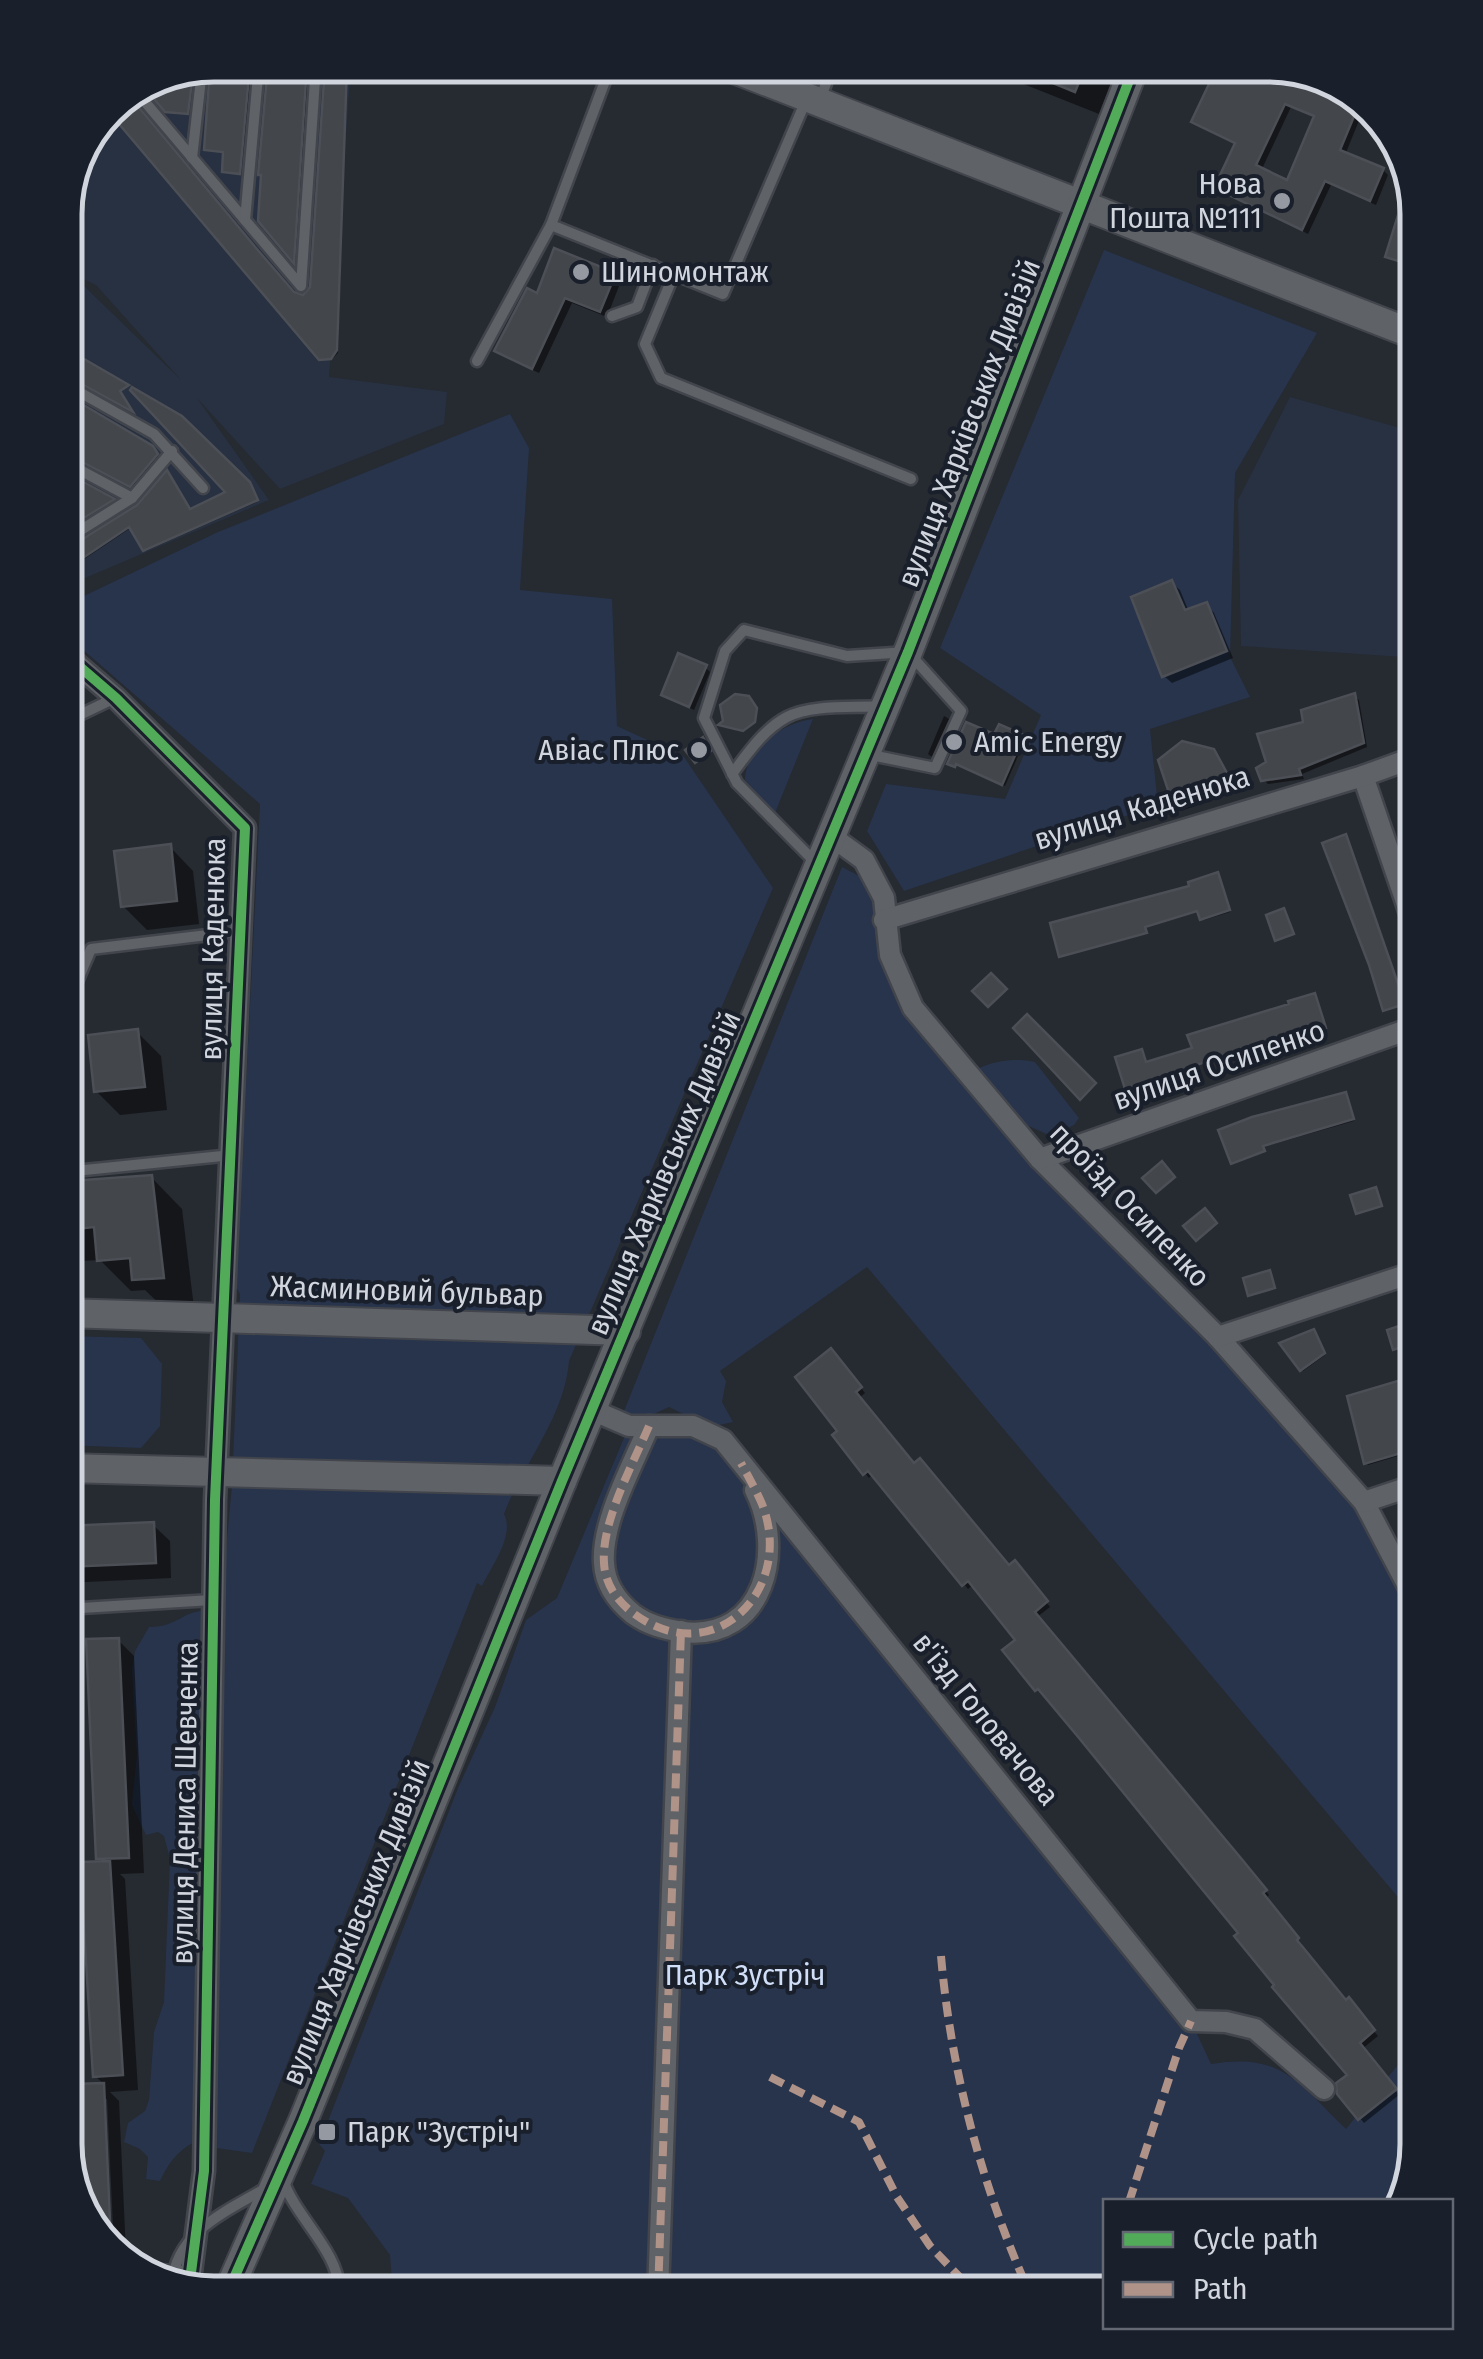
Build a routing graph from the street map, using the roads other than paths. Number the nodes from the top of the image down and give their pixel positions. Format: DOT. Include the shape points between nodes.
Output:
graph roads {
  1 [pos="257,82"];
  2 [pos="315,82"];
  3 [pos="605,82"];
  4 [pos="768,83"];
  5 [pos="822,83"];
  6 [pos="1127,83"];
  7 [pos="200,84"];
  8 [pos="812,100"];
  9 [pos="146,103"];
  10 [pos="192,158"];
  11 [pos="1080,206"];
  12 [pos="245,220"];
  13 [pos="551,224"];
  14 [pos="652,265"];
  15 [pos="674,274"];
  16 [pos="612,316"];
  17 [pos="1400,329"];
  18 [pos="476,361"];
  19 [pos="83,394"];
  20 [pos="172,451"];
  21 [pos="83,472"];
  22 [pos="912,479"];
  23 [pos="203,488"];
  24 [pos="132,498"];
  25 [pos="83,528"];
  26 [pos="908,652"];
  27 [pos="83,669"];
  28 [pos="116,698"];
  29 [pos="886,706"];
  30 [pos="83,714"];
  31 [pos="865,754"];
  32 [pos="1400,763"];
  33 [pos="732,774"];
  34 [pos="1363,776"];
  35 [pos="831,836"];
  36 [pos="819,865"];
  37 [pos="1400,884"];
  38 [pos="884,920"];
  39 [pos="242,931"];
  40 [pos="83,969"];
  41 [pos="1400,1032"];
  42 [pos="233,1155"];
  43 [pos="1040,1159"];
  44 [pos="83,1170"];
  45 [pos="1400,1276"];
  46 [pos="82,1314"];
  47 [pos="224,1318"];
  48 [pos="626,1331"];
  49 [pos="1218,1337"];
  50 [pos="592,1410"];
  51 [pos="649,1426"];
  52 [pos="741,1463"];
  53 [pos="82,1468"];
  54 [pos="218,1472"];
  55 [pos="562,1481"];
  56 [pos="1400,1490"];
  57 [pos="1364,1502"];
  58 [pos="1400,1570"];
  59 [pos="214,1600"];
  60 [pos="82,1608"];
  61 [pos="681,1632"];
  62 [pos="1324,2090"];
  63 [pos="278,2178"];
  64 [pos="198,2231"];
  65 [pos="184,2273"];
  66 [pos="234,2276"];
  67 [pos="335,2276"];
  68 [pos="659,2276"];
  1 -- 12 [label="lane"];
  2 -- 12 [label="lane" via="301,286"];
  3 -- 13 [label="lane"];
  4 -- 8 [label="street"];
  5 -- 8 [label="lane"];
  6 -- 11 [label="street, вулиця Харківських Дивізій"];
  7 -- 10 [label="lane"];
  8 -- 11 [label="street"];
  8 -- 15 [label="lane" via="723,294"];
  9 -- 10 [label="lane"];
  10 -- 12 [label="lane"];
  11 -- 17 [label="street"];
  11 -- 26 [label="street, вулиця Харківських Дивізій"];
  13 -- 14 [label="lane"];
  13 -- 18 [label="lane"];
  14 -- 15 [label="lane"];
  14 -- 16 [label="lane" via="636,307"];
  15 -- 22 [label="lane" via="645,344 661,378"];
  19 -- 20 [label="lane"];
  20 -- 23 [label="lane"];
  20 -- 24 [label="lane"];
  21 -- 24 [label="lane"];
  24 -- 25 [label="lane"];
  26 -- 29 [label="street, вулиця Харківських Дивізій"];
  26 -- 31 [label="lane" via="961,711 935,768"];
  26 -- 33 [label="lane" via="847,656 744,630 725,651 704,718"];
  27 -- 28 [label="street, вулиця Каденюка"];
  28 -- 30 [label="lane"];
  28 -- 39 [label="street, вулиця Каденюка" via="245,828"];
  29 -- 31 [label="street, вулиця Харківських Дивізій"];
  29 -- 33 [label="lane" via="787,717"];
  31 -- 35 [label="street, вулиця Харківських Дивізій"];
  32 -- 34 [label="street, вулиця Каденюка"];
  33 -- 36 [label="lane"];
  34 -- 37 [label="street"];
  34 -- 38 [label="street, вулиця Каденюка"];
  35 -- 36 [label="street, вулиця Харківських Дивізій"];
  35 -- 38 [label="street, проїзд Осипенко" via="864,860 884,898"];
  36 -- 48 [label="street, вулиця Харківських Дивізій"];
  38 -- 43 [label="street, проїзд Осипенко" via="890,955 913,1008"];
  39 -- 40 [label="lane" via="91,949"];
  39 -- 42 [label="street, вулиця Каденюка"];
  41 -- 43 [label="street, вулиця Осипенко"];
  42 -- 44 [label="lane"];
  42 -- 47 [label="street, вулиця Каденюка"];
  43 -- 49 [label="street, проїзд Осипенко"];
  45 -- 49 [label="street"];
  46 -- 47 [label="street, Жасминовий бульвар"];
  47 -- 48 [label="street, Жасминовий бульвар"];
  47 -- 54 [label="street, вулиця Дениса Шевченка"];
  48 -- 50 [label="street, вулиця Харківських Дивізій"];
  49 -- 57 [label="street, проїзд Осипенко"];
  50 -- 51 [label="street, в'їзд Головачова" via="629,1426"];
  50 -- 55 [label="street, вулиця Харківських Дивізій"];
  51 -- 52 [label="street, в'їзд Головачова" via="693,1426 723,1440"];
  51 -- 61 [label="street" via="606,1534 605,1574 633,1613"];
  52 -- 61 [label="street" via="763,1506 770,1538 767,1576 739,1616 711,1630"];
  52 -- 62 [label="street, в'їзд Головачова" via="1191,2021 1255,2029"];
  53 -- 54 [label="street"];
  54 -- 55 [label="street"];
  54 -- 59 [label="street, вулиця Дениса Шевченка"];
  55 -- 63 [label="street, вулиця Харківських Дивізій"];
  56 -- 57 [label="street"];
  57 -- 58 [label="street, проїзд Осипенко"];
  59 -- 60 [label="lane"];
  59 -- 64 [label="street, вулиця Дениса Шевченка"];
  61 -- 68 [label="street"];
  63 -- 64 [label="lane"];
  63 -- 66 [label="street, вулиця Харківських Дивізій"];
  63 -- 67 [label="lane" via="329,2256"];
  64 -- 65 [label="street, вулиця Дениса Шевченка"];
}
